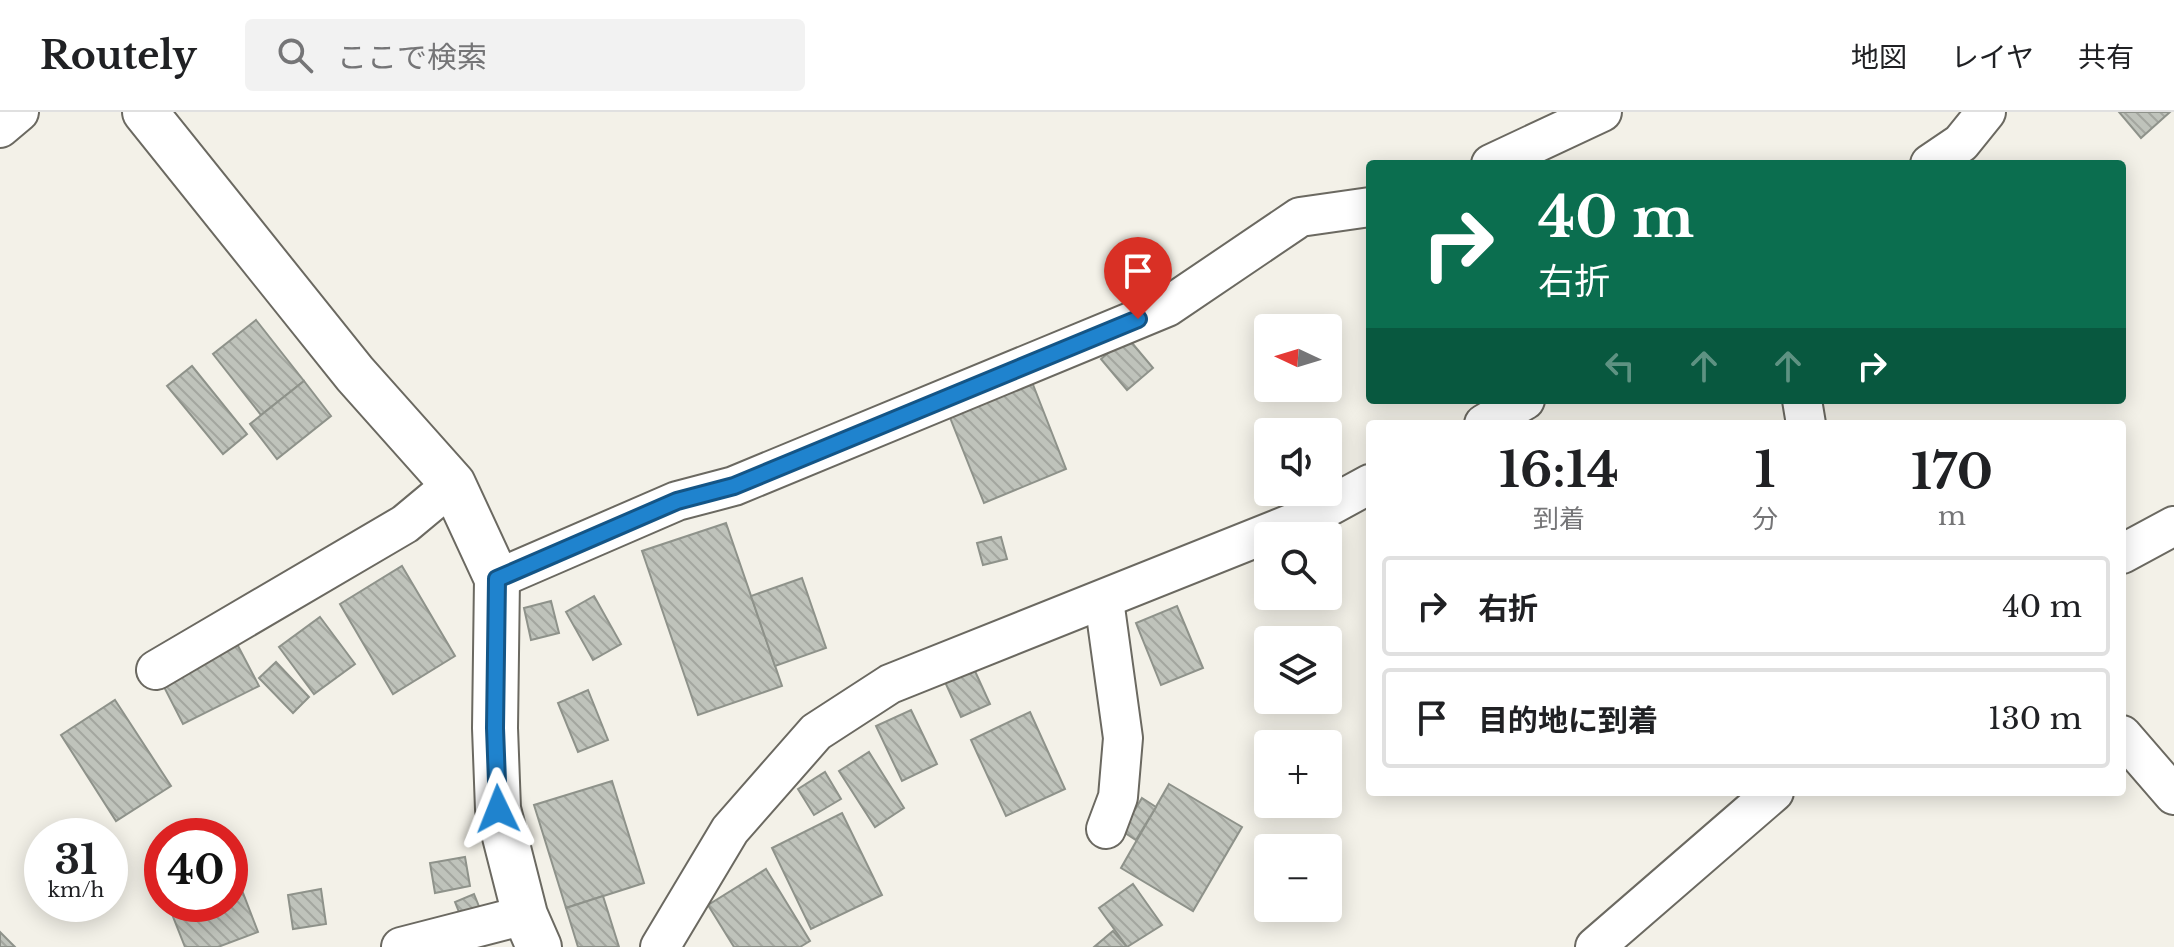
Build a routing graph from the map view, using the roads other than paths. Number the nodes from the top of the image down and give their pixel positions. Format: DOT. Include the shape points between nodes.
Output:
graph roads {
  1 [pos="19,112"];
  2 [pos="145,112"];
  3 [pos="1602,112"];
  4 [pos="1986,112"];
  5 [pos="0,128"];
  6 [pos="1500,160"];
  7 [pos="1936,160"];
  8 [pos="1366,208"];
  9 [pos="1518,404"];
  10 [pos="1491,420"];
  11 [pos="453,484"];
  12 [pos="1366,486"];
  13 [pos="2174,526"];
  14 [pos="2126,552"];
  15 [pos="497,579"];
  16 [pos="1104,600"];
  17 [pos="156,670"];
  18 [pos="2126,740"];
  19 [pos="2174,795"];
  20 [pos="1769,796"];
  21 [pos="1106,829"];
  22 [pos="532,931"];
  23 [pos="401,947"];
  24 [pos="660,947"];
  25 [pos="1595,947"];
  1 -- 5 [label="street"];
  2 -- 11 [label="street" via="355,374"];
  3 -- 6 [label="street"];
  4 -- 7 [label="street" via="1961,143"];
  8 -- 15 [label="street" via="1300,217 1167,307 734,486 677,501"];
  9 -- 10 [label="street"];
  11 -- 15 [label="street"];
  11 -- 17 [label="street" via="405,524"];
  12 -- 16 [label="street" via="1313,515"];
  13 -- 14 [label="street"];
  15 -- 22 [label="street" via="498,809"];
  16 -- 21 [label="street" via="1123,738 1118,797"];
  16 -- 24 [label="street" via="890,684 816,732 730,830"];
  18 -- 19 [label="street"];
  20 -- 25 [label="street"];
  22 -- 23 [label="street"];
}
